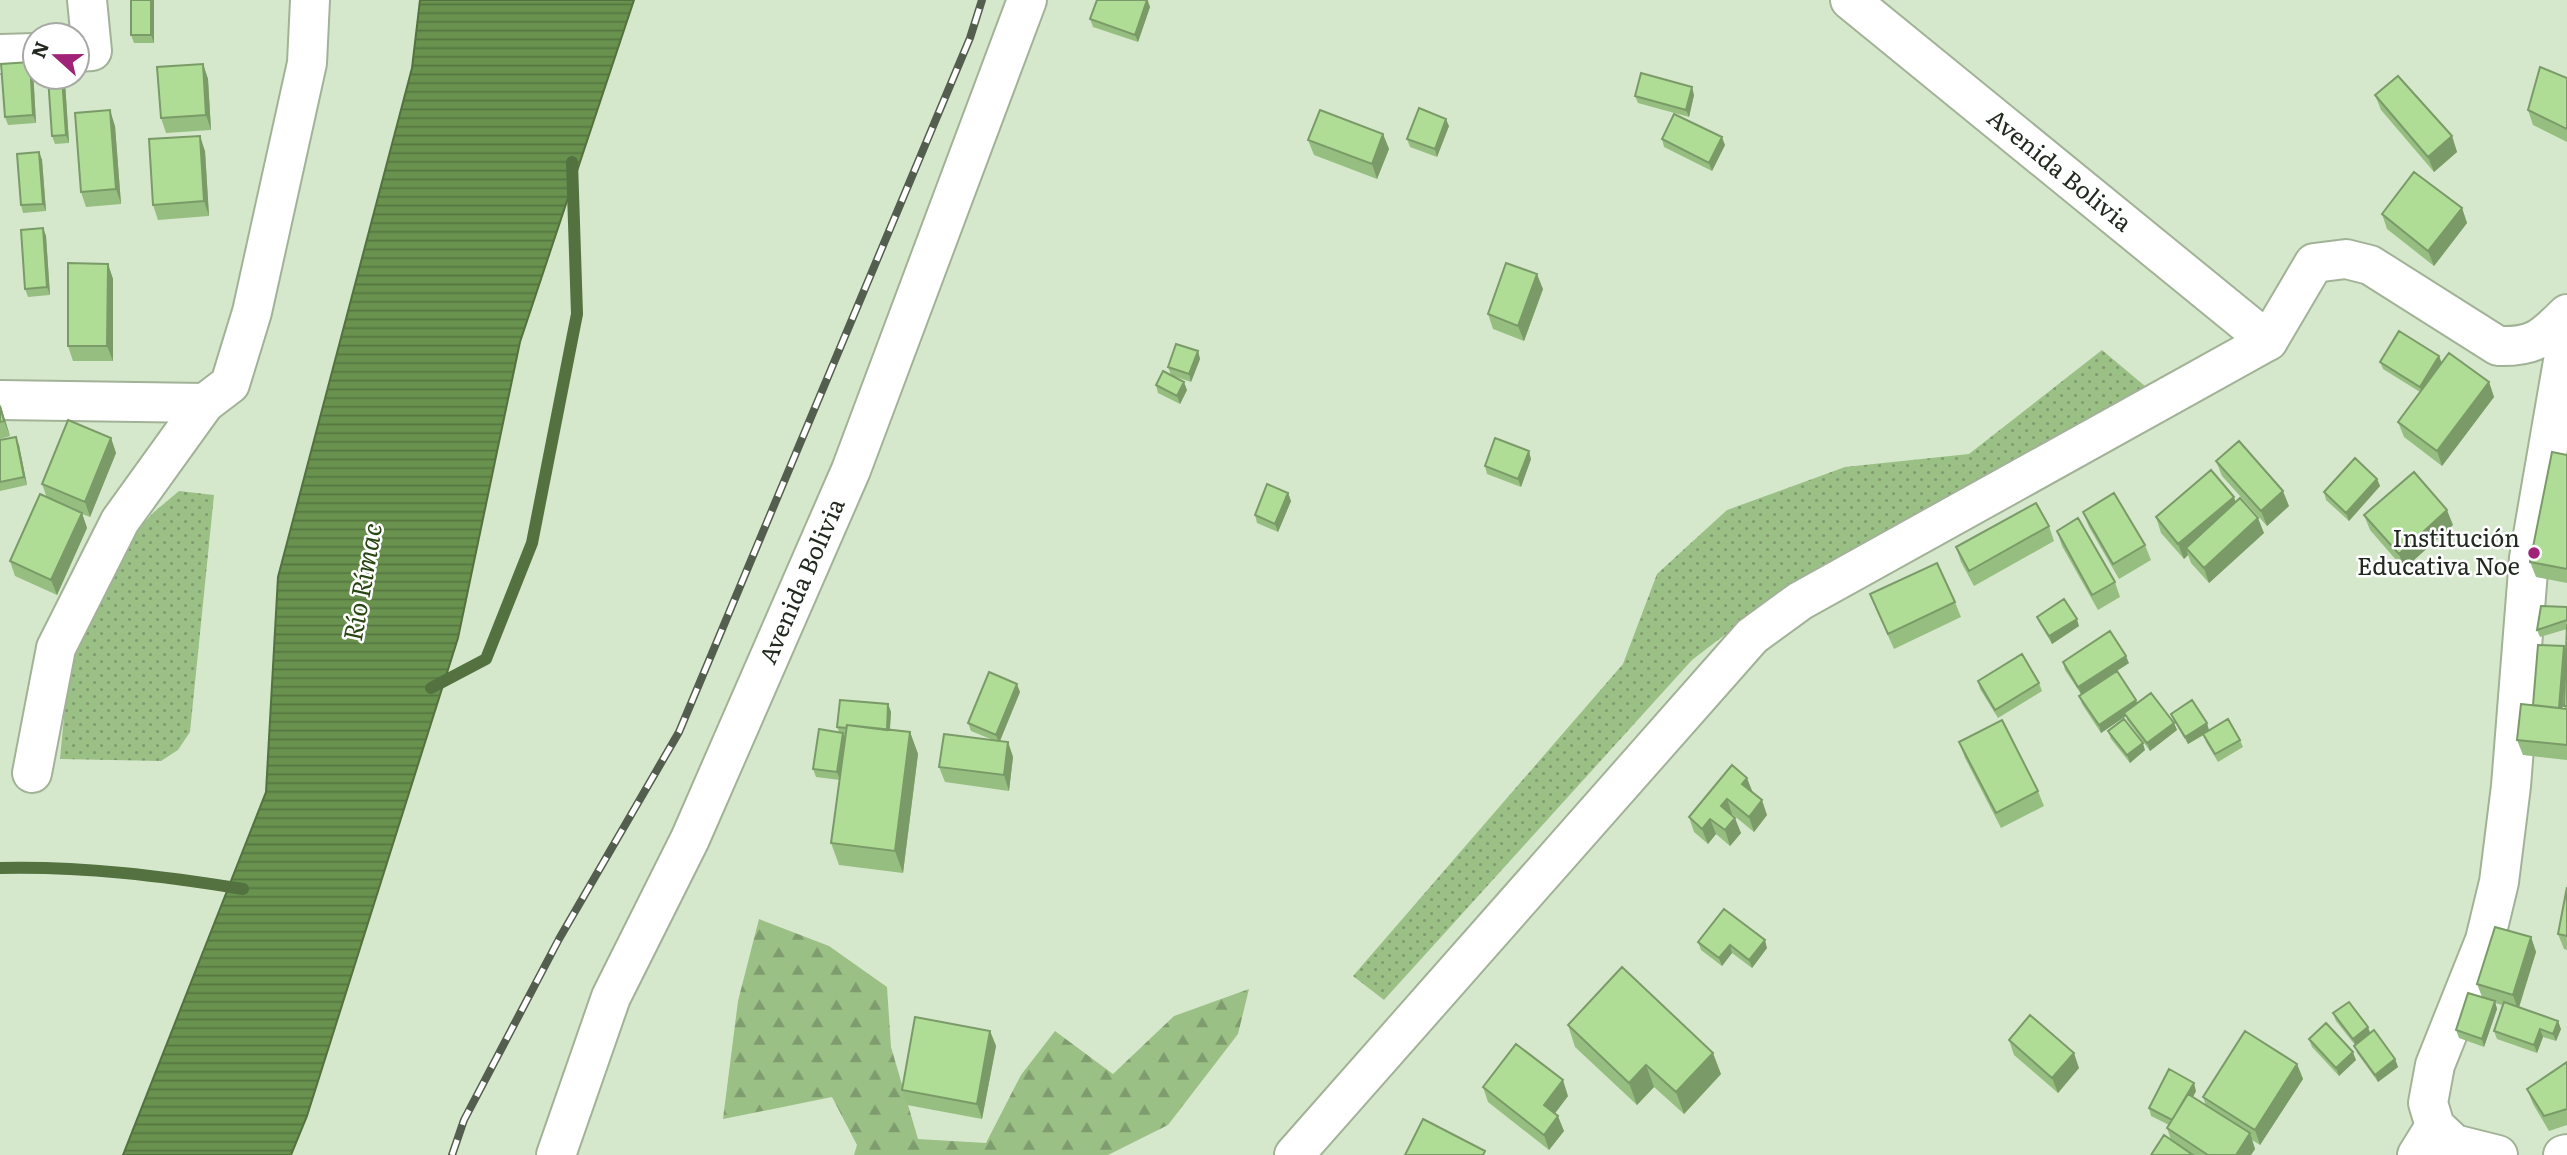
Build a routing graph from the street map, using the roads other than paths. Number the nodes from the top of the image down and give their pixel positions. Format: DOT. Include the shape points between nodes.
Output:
graph roads {
  1 [pos="87,0"];
  2 [pos="310,0"];
  3 [pos="1027,0"];
  4 [pos="1850,0"];
  5 [pos="89,21"];
  6 [pos="21,53"];
  7 [pos="0,54"];
  8 [pos="2567,314"];
  9 [pos="2567,338"];
  10 [pos="2268,341"];
  11 [pos="0,400"];
  12 [pos="205,402"];
  13 [pos="32,773"];
  14 [pos="2426,1141"];
  15 [pos="556,1155"];
  16 [pos="1294,1155"];
  17 [pos="2498,1155"];
  1 -- 5 [label="street"];
  2 -- 12 [label="street" via="307,63 252,312 230,384"];
  3 -- 15 [label="street, Avenida Bolivia" via="851,470 690,839 611,997"];
  4 -- 10 [label="street, Avenida Bolivia"];
  6 -- 7 [label="street"];
  8 -- 10 [label="street" via="2541,340 2518,347 2498,346 2370,265 2346,259 2314,263"];
  9 -- 14 [label="street" via="2529,558 2499,882 2485,940 2435,1065"];
  10 -- 16 [label="street" via="1800,601 1752,636"];
  11 -- 12 [label="street"];
  12 -- 13 [label="street" via="120,521 56,648"];
  14 -- 17 [label="street"];
}
